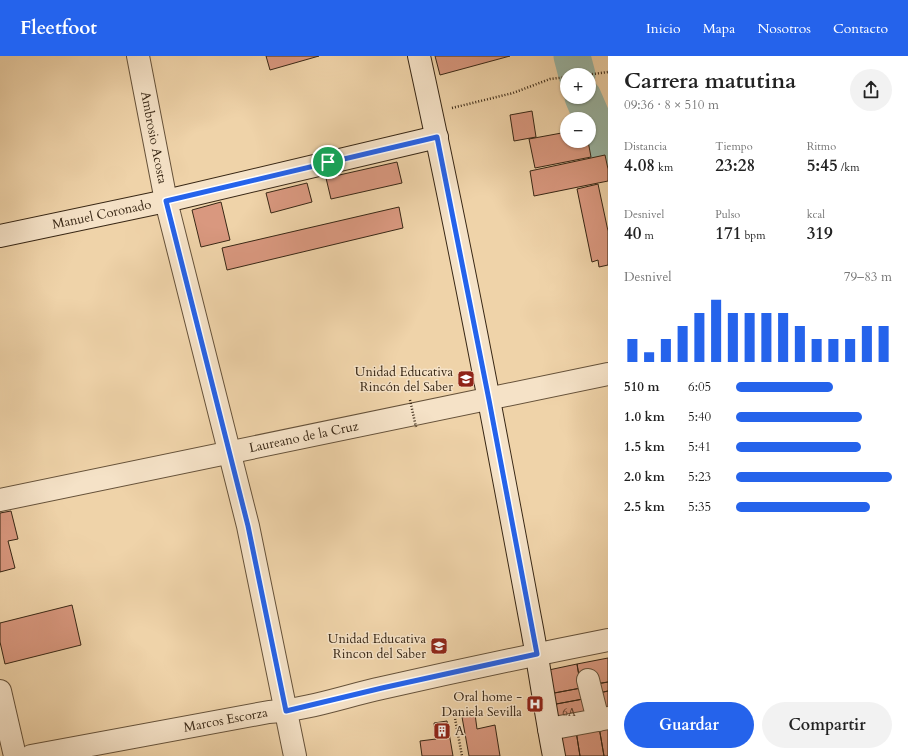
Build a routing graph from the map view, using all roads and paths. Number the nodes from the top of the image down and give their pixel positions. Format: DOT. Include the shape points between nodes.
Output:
graph roads {
  1 [pos="138,56"];
  2 [pos="419,56"];
  3 [pos="608,72"];
  4 [pos="596,74"];
  5 [pos="560,78"];
  6 [pos="432,115"];
  7 [pos="437,137"];
  8 [pos="166,201"];
  9 [pos="0,236"];
  10 [pos="608,374"];
  11 [pos="410,400"];
  12 [pos="489,400"];
  13 [pos="416,427"];
  14 [pos="229,453"];
  15 [pos="0,500"];
  16 [pos="608,640"];
  17 [pos="537,654"];
  18 [pos="588,680"];
  19 [pos="0,691"];
  20 [pos="286,711"];
  21 [pos="454,713"];
  22 [pos="603,719"];
  23 [pos="549,729"];
  24 [pos="15,756"];
  25 [pos="31,756"];
  26 [pos="295,756"];
  27 [pos="462,756"];
  28 [pos="554,756"];
  1 -- 8 [label="street, Ambrosio Acosta"];
  2 -- 6 [label="street"];
  3 -- 4 [label="path"];
  5 -- 6 [label="path"];
  6 -- 7 [label="street"];
  7 -- 8 [label="street, Manuel Coronado"];
  7 -- 12 [label="street"];
  8 -- 9 [label="street, Manuel Coronado"];
  8 -- 14 [label="street, Ambrosio Acosta"];
  10 -- 12 [label="street, Laureano de la Cruz"];
  11 -- 13 [label="path, bridge"];
  12 -- 14 [label="street, Laureano de la Cruz"];
  12 -- 17 [label="street"];
  14 -- 15 [label="street, Laureano de la Cruz"];
  14 -- 20 [label="street, Ambrosio Acosta" via="248,526"];
  16 -- 17 [label="street, Marcos Escorza"];
  17 -- 20 [label="street, Marcos Escorza"];
  17 -- 23 [label="street"];
  18 -- 22 [label="street"];
  19 -- 24 [label="street"];
  20 -- 25 [label="street, Marcos Escorza"];
  20 -- 26 [label="street, Ambrosio Acosta"];
  21 -- 27 [label="path"];
  22 -- 23 [label="street"];
  23 -- 28 [label="street"];
}
